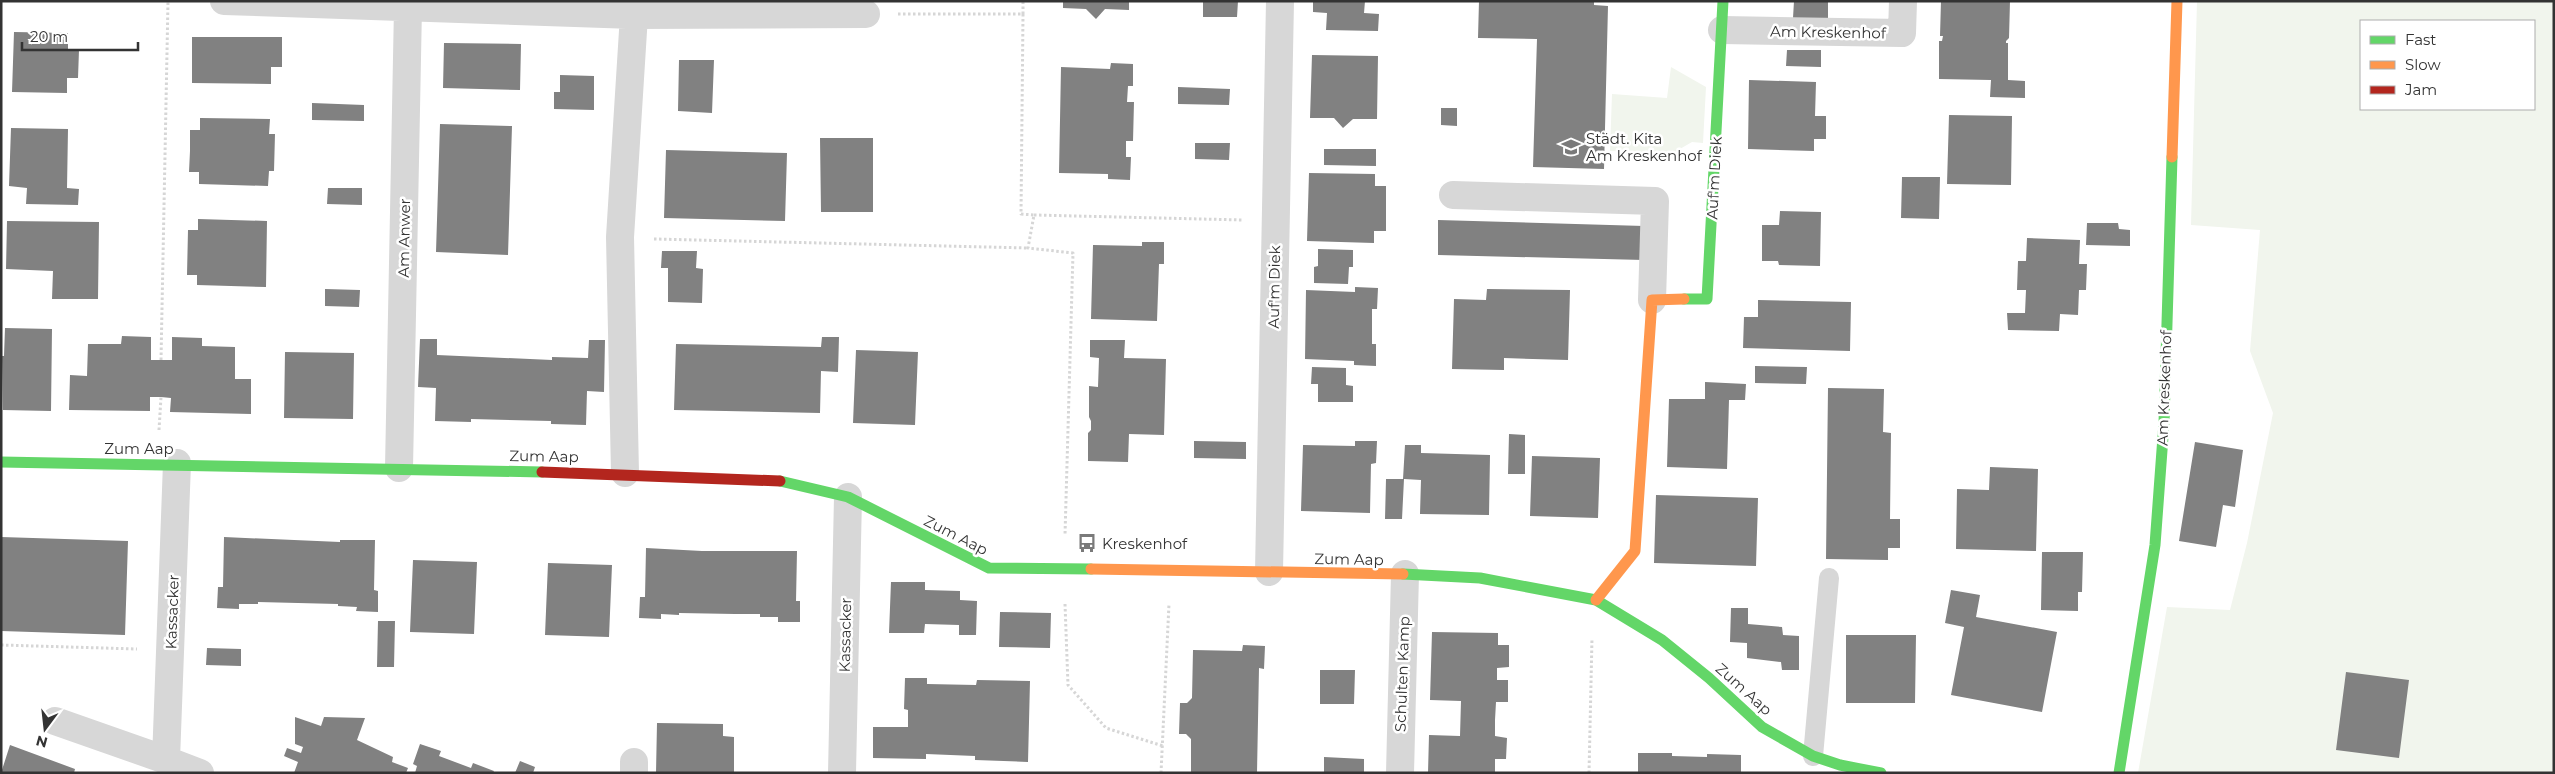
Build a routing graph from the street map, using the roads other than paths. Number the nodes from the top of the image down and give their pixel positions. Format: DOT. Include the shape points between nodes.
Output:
graph roads {
  1 [pos="224,1"];
  2 [pos="1280,1"];
  3 [pos="1724,1"];
  4 [pos="1903,1"];
  5 [pos="2177,1"];
  6 [pos="408,7"];
  7 [pos="633,8"];
  8 [pos="866,14"];
  9 [pos="1722,30"];
  10 [pos="1453,194"];
  11 [pos="1652,300"];
  12 [pos="1,462"];
  13 [pos="177,463"];
  14 [pos="399,468"];
  15 [pos="625,473"];
  16 [pos="848,497"];
  17 [pos="1269,572"];
  18 [pos="1405,574"];
  19 [pos="1829,578"];
  20 [pos="1596,600"];
  21 [pos="56,721"];
  22 [pos="1813,756"];
  23 [pos="166,760"];
  24 [pos="200,773"];
  25 [pos="842,773"];
  26 [pos="1400,773"];
  27 [pos="1881,773"];
  28 [pos="2119,773"];
  1 -- 6 [label="street"];
  2 -- 17 [label="street, Auf'm Diek"];
  3 -- 9 [label="street, Auf'm Diek"];
  4 -- 9 [label="street, Am Kreskenhof" via="1902,33"];
  5 -- 28 [label="street, Am Kreskenhof" via="2164,423 2155,545"];
  6 -- 7 [label="street"];
  6 -- 14 [label="street, Am Anwer"];
  7 -- 8 [label="street"];
  7 -- 15 [label="street" via="620,237"];
  9 -- 11 [label="street, Auf'm Diek" via="1707,299"];
  10 -- 11 [label="street" via="1655,200"];
  11 -- 20 [label="street" via="1635,551"];
  12 -- 13 [label="street, Zum Aap"];
  13 -- 14 [label="street, Zum Aap"];
  13 -- 23 [label="street, Kassacker"];
  14 -- 15 [label="street, Zum Aap"];
  15 -- 16 [label="street, Zum Aap" via="772,479"];
  16 -- 17 [label="street, Zum Aap" via="988,568"];
  16 -- 25 [label="street, Kassacker"];
  17 -- 18 [label="street, Zum Aap"];
  18 -- 20 [label="street, Zum Aap" via="1480,578"];
  18 -- 26 [label="street, Schulten Kamp"];
  19 -- 22 [label="lane"];
  20 -- 22 [label="street, Zum Aap" via="1662,640 1710,678 1762,727"];
  21 -- 23 [label="street"];
  22 -- 27 [label="street, Zum Aap"];
  23 -- 24 [label="street"];
}
